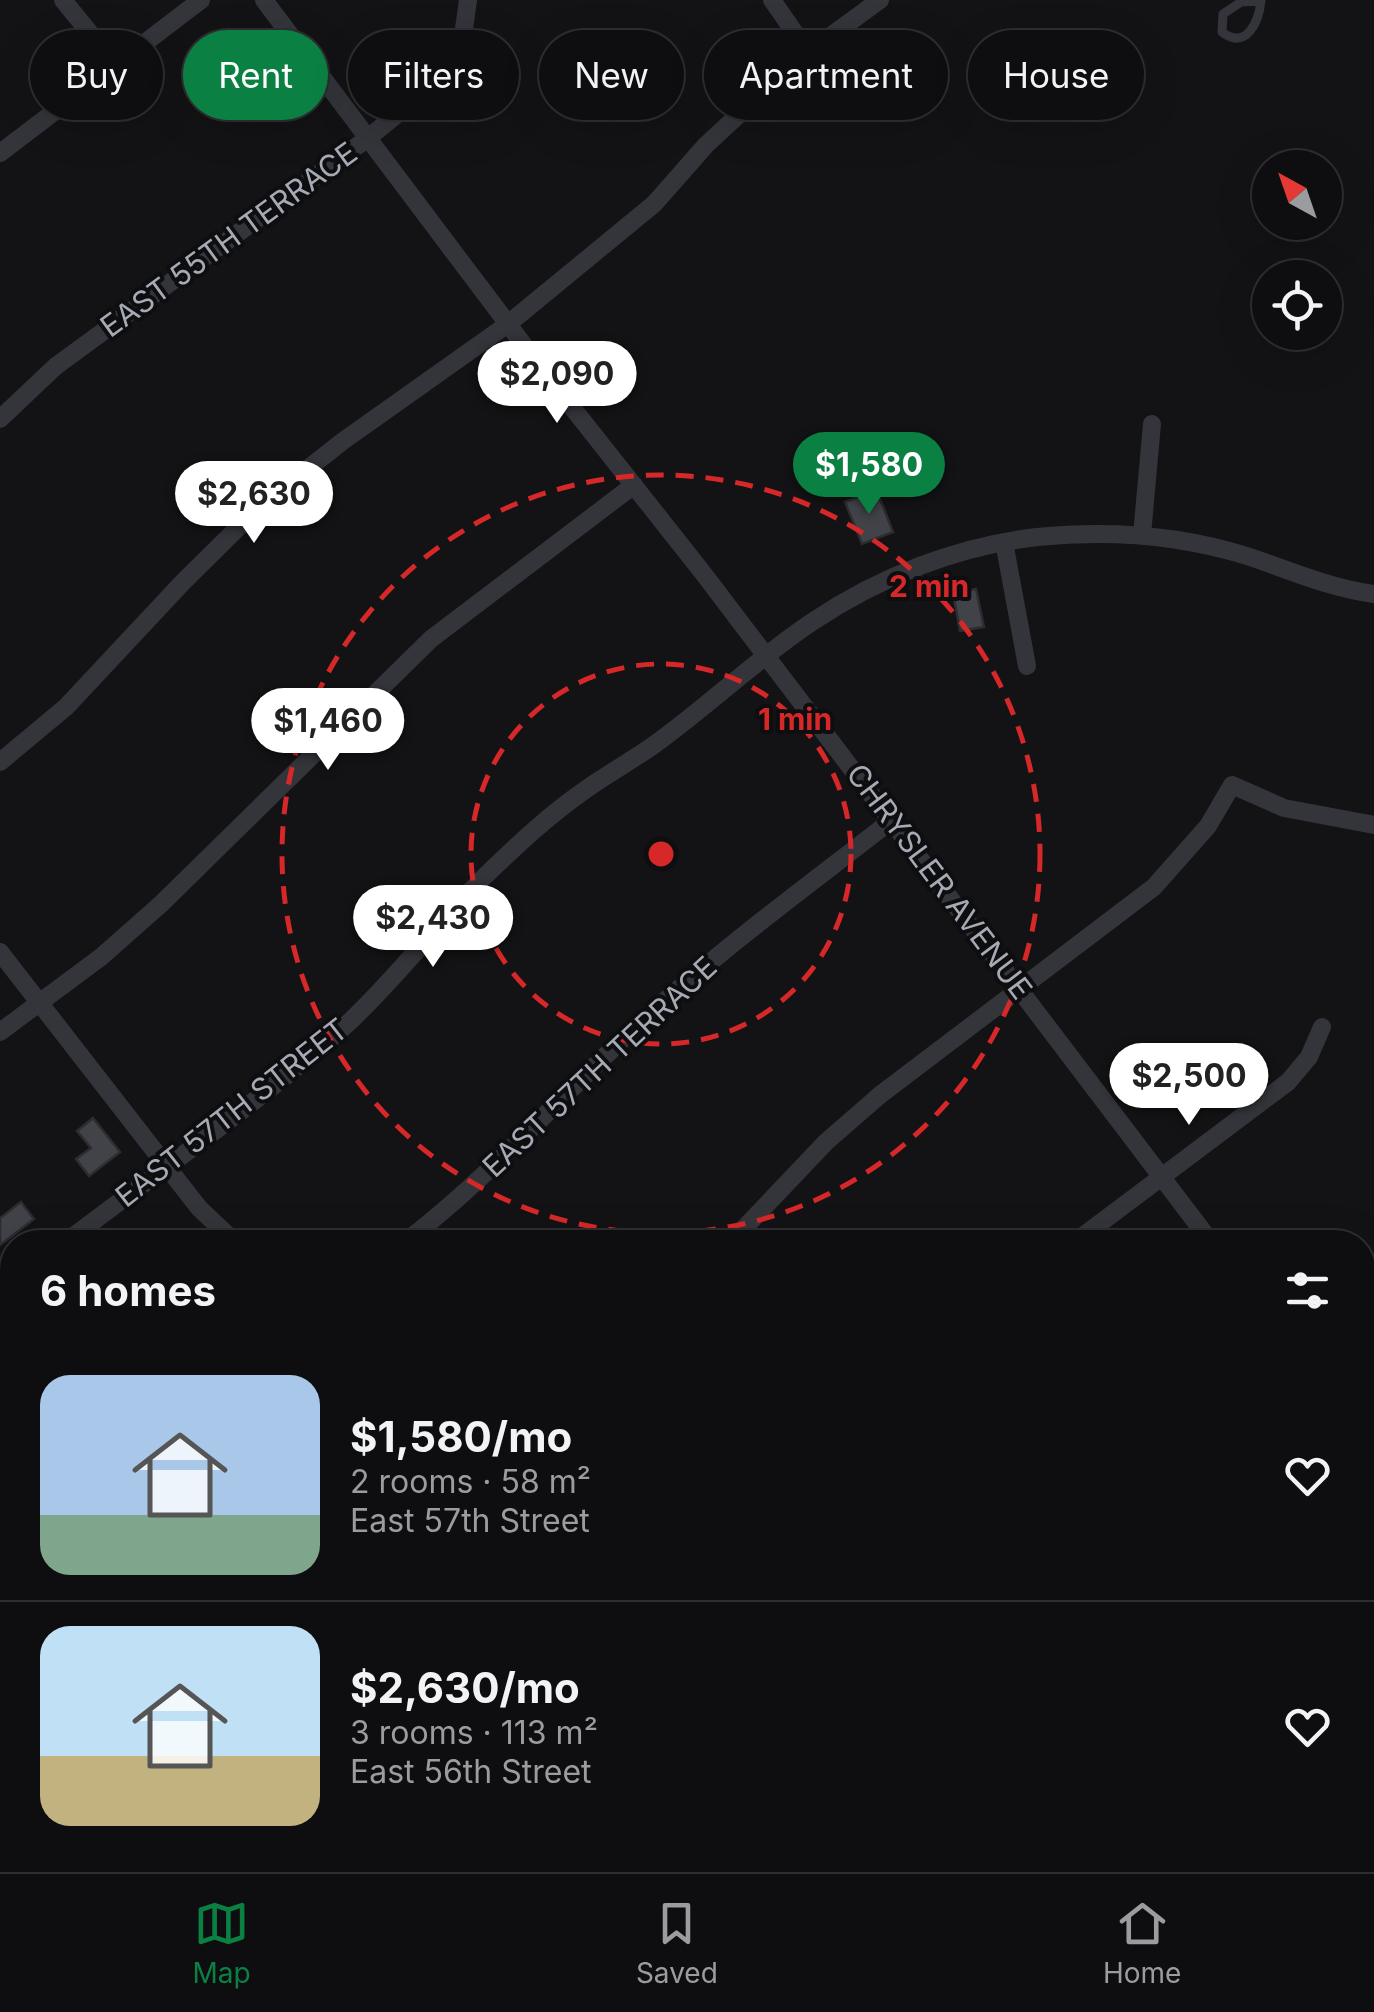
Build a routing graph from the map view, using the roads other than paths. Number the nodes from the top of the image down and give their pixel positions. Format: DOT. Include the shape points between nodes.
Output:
graph roads {
  1 [pos="63,0"];
  2 [pos="201,0"];
  3 [pos="264,0"];
  4 [pos="468,0"];
  5 [pos="772,0"];
  6 [pos="880,0"];
  7 [pos="1261,0"];
  8 [pos="87,30"];
  9 [pos="161,30"];
  10 [pos="793,30"];
  11 [pos="838,30"];
  12 [pos="43,120"];
  13 [pos="733,120"];
  14 [pos="368,138"];
  15 [pos="0,153"];
  16 [pos="508,324"];
  17 [pos="0,419"];
  18 [pos="1152,424"];
  19 [pos="634,485"];
  20 [pos="1142,536"];
  21 [pos="1004,542"];
  22 [pos="1374,594"];
  23 [pos="766,656"];
  24 [pos="1027,666"];
  25 [pos="0,762"];
  26 [pos="892,820"];
  27 [pos="1374,825"];
  28 [pos="0,952"];
  29 [pos="1020,988"];
  30 [pos="39,1003"];
  31 [pos="1322,1027"];
  32 [pos="0,1032"];
  33 [pos="165,1166"];
  34 [pos="1162,1178"];
  35 [pos="82,1230"];
  36 [pos="222,1230"];
  37 [pos="419,1230"];
  38 [pos="742,1230"];
  39 [pos="1090,1230"];
  40 [pos="1202,1230"];
  1 -- 8 [label="street"];
  2 -- 9 [label="street"];
  3 -- 14 [label="street, CHRYSLER AVENUE"];
  4 -- 14 [label="street, EAST 55TH TERRACE" via="463,36 445,75"];
  5 -- 10 [label="street"];
  6 -- 11 [label="street"];
  7 -- 7 [label="lane" via="1232,6 1223,14 1222,32 1232,39 1246,36"];
  12 -- 15 [label="street"];
  13 -- 16 [label="street" via="654,204"];
  14 -- 16 [label="street, CHRYSLER AVENUE"];
  14 -- 17 [label="street, EAST 55TH TERRACE" via="56,366"];
  16 -- 19 [label="street, CHRYSLER AVENUE"];
  16 -- 25 [label="street" via="258,508 66,707"];
  18 -- 20 [label="street"];
  19 -- 23 [label="street, CHRYSLER AVENUE"];
  19 -- 30 [label="street" via="430,639 161,904"];
  20 -- 21 [label="street, EAST 57TH STREET"];
  20 -- 22 [label="street, EAST 57TH STREET" via="1193,542 1328,586"];
  21 -- 23 [label="street, EAST 57TH STREET" via="903,572 855,595"];
  21 -- 24 [label="street"];
  23 -- 26 [label="street, CHRYSLER AVENUE"];
  23 -- 33 [label="street, EAST 57TH STREET" via="530,834 346,1024"];
  26 -- 29 [label="street, CHRYSLER AVENUE"];
  26 -- 37 [label="street, EAST 57TH TERRACE" via="698,971 500,1162"];
  27 -- 29 [label="street" via="1284,808 1232,786 1208,826 1154,888"];
  28 -- 30 [label="street"];
  29 -- 34 [label="street, CHRYSLER AVENUE"];
  29 -- 38 [label="street" via="826,1142"];
  30 -- 32 [label="street"];
  30 -- 33 [label="street"];
  31 -- 34 [label="street" via="1288,1082"];
  33 -- 35 [label="street, EAST 57TH STREET"];
  33 -- 36 [label="street"];
  34 -- 39 [label="street"];
  34 -- 40 [label="street, CHRYSLER AVENUE"];
}
